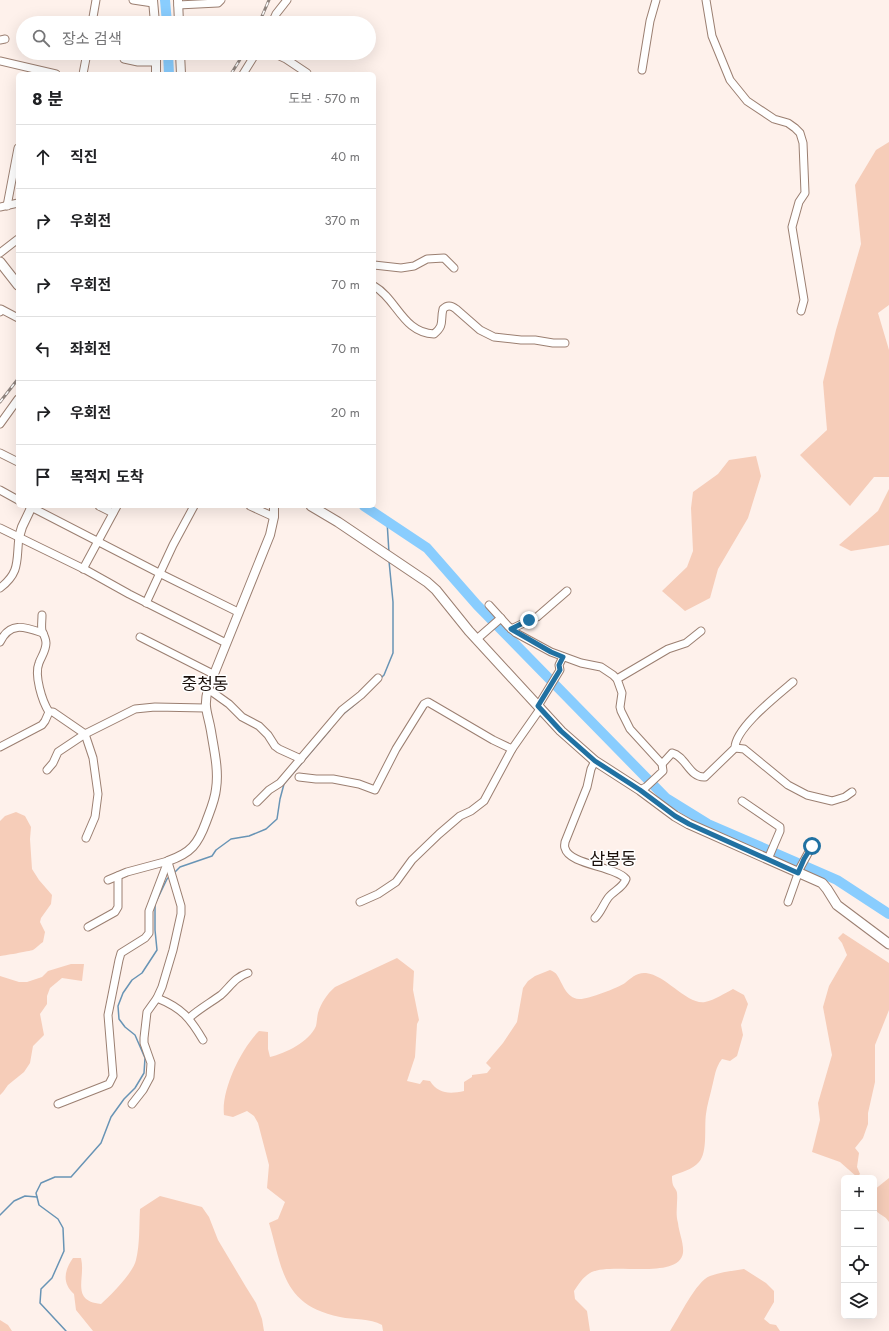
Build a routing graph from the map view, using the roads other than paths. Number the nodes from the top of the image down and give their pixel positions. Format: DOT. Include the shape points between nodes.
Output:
graph roads {
  1 [pos="96,0"];
  2 [pos="134,0"];
  3 [pos="222,0"];
  4 [pos="287,0"];
  5 [pos="656,0"];
  6 [pos="706,0"];
  7 [pos="153,1"];
  8 [pos="178,2"];
  9 [pos="93,16"];
  10 [pos="154,16"];
  11 [pos="179,16"];
  12 [pos="275,16"];
  13 [pos="86,60"];
  14 [pos="124,60"];
  15 [pos="180,60"];
  16 [pos="252,60"];
  17 [pos="288,60"];
  18 [pos="0,61"];
  19 [pos="156,62"];
  20 [pos="642,70"];
  21 [pos="47,72"];
  22 [pos="83,72"];
  23 [pos="156,72"];
  24 [pos="181,72"];
  25 [pos="244,72"];
  26 [pos="306,72"];
  27 [pos="16,156"];
  28 [pos="16,203"];
  29 [pos="3,206"];
  30 [pos="16,241"];
  31 [pos="0,253"];
  32 [pos="0,262"];
  33 [pos="376,265"];
  34 [pos="454,268"];
  35 [pos="16,282"];
  36 [pos="376,288"];
  37 [pos="0,310"];
  38 [pos="801,311"];
  39 [pos="16,317"];
  40 [pos="565,342"];
  41 [pos="16,402"];
  42 [pos="0,424"];
  43 [pos="0,453"];
  44 [pos="16,461"];
  45 [pos="0,490"];
  46 [pos="16,499"];
  47 [pos="30,508"];
  48 [pos="35,508"];
  49 [pos="103,508"];
  50 [pos="116,508"];
  51 [pos="193,508"];
  52 [pos="254,508"];
  53 [pos="274,508"];
  54 [pos="314,508"];
  55 [pos="113,513"];
  56 [pos="274,517"];
  57 [pos="0,528"];
  58 [pos="20,537"];
  59 [pos="98,542"];
  60 [pos="84,569"];
  61 [pos="159,574"];
  62 [pos="0,588"];
  63 [pos="568,591"];
  64 [pos="146,603"];
  65 [pos="489,605"];
  66 [pos="238,612"];
  67 [pos="42,616"];
  68 [pos="500,619"];
  69 [pos="511,629"];
  70 [pos="701,632"];
  71 [pos="43,633"];
  72 [pos="140,637"];
  73 [pos="477,639"];
  74 [pos="0,642"];
  75 [pos="226,643"];
  76 [pos="563,657"];
  77 [pos="213,674"];
  78 [pos="378,678"];
  79 [pos="616,679"];
  80 [pos="794,682"];
  81 [pos="208,689"];
  82 [pos="539,707"];
  83 [pos="205,708"];
  84 [pos="49,712"];
  85 [pos="85,734"];
  86 [pos="0,747"];
  87 [pos="512,748"];
  88 [pos="735,748"];
  89 [pos="301,759"];
  90 [pos="595,761"];
  91 [pos="662,764"];
  92 [pos="47,770"];
  93 [pos="299,777"];
  94 [pos="643,788"];
  95 [pos="852,792"];
  96 [pos="742,801"];
  97 [pos="257,802"];
  98 [pos="86,838"];
  99 [pos="812,846"];
  100 [pos="768,857"];
  101 [pos="168,861"];
  102 [pos="799,870"];
  103 [pos="118,876"];
  104 [pos="108,880"];
  105 [pos="360,902"];
  106 [pos="788,902"];
  107 [pos="596,918"];
  108 [pos="88,927"];
  109 [pos="889,944"];
  110 [pos="248,973"];
  111 [pos="157,998"];
  112 [pos="189,1018"];
  113 [pos="203,1040"];
  114 [pos="58,1104"];
  115 [pos="132,1104"];
  1 -- 9 [label="street"];
  2 -- 7 [label="street"];
  3 -- 8 [label="street" via="218,3"];
  4 -- 12 [label="street"];
  5 -- 20 [label="street"];
  6 -- 38 [label="street" via="712,36 730,80 747,102 774,120 788,123 800,133 803,143 805,192 799,202 792,227 804,300"];
  7 -- 10 [label="street"];
  8 -- 11 [label="street"];
  13 -- 22 [label="street"];
  14 -- 19 [label="street"];
  15 -- 24 [label="street"];
  16 -- 25 [label="street"];
  17 -- 26 [label="street"];
  18 -- 21 [label="street"];
  19 -- 23 [label="street"];
  27 -- 29 [label="street"];
  28 -- 29 [label="street"];
  30 -- 31 [label="street"];
  32 -- 35 [label="main road"];
  33 -- 34 [label="street" via="401,268 414,266 428,259 444,258"];
  36 -- 40 [label="street" via="390,300 405,320 428,334 434,334 440,328 443,310 452,306 480,330 494,337"];
  37 -- 39 [label="street"];
  41 -- 42 [label="street"];
  43 -- 44 [label="street"];
  45 -- 46 [label="street"];
  47 -- 58 [label="street"];
  48 -- 59 [label="street"];
  49 -- 55 [label="street"];
  50 -- 55 [label="street"];
  51 -- 61 [label="street"];
  52 -- 56 [label="street"];
  53 -- 56 [label="street"];
  54 -- 73 [label="main road" via="424,579"];
  55 -- 59 [label="street"];
  56 -- 66 [label="street" via="270,535"];
  57 -- 58 [label="street"];
  58 -- 60 [label="street"];
  58 -- 62 [label="street" via="16,569 12,577"];
  59 -- 60 [label="street"];
  59 -- 61 [label="street"];
  60 -- 64 [label="street"];
  61 -- 64 [label="street"];
  61 -- 66 [label="street"];
  63 -- 69 [label="street" via="537,617"];
  64 -- 75 [label="street"];
  65 -- 68 [label="street"];
  66 -- 75 [label="street"];
  67 -- 71 [label="street"];
  68 -- 69 [label="street"];
  68 -- 73 [label="street"];
  69 -- 76 [label="street"];
  70 -- 79 [label="street" via="686,643 668,650"];
  71 -- 74 [label="street" via="25,627 15,627 5,633"];
  71 -- 84 [label="street" via="46,647 38,670 40,694"];
  72 -- 77 [label="street"];
  73 -- 82 [label="main road"];
  75 -- 77 [label="street"];
  76 -- 79 [label="street" via="601,667"];
  76 -- 82 [label="street" via="559,665 560,670"];
  77 -- 81 [label="street"];
  78 -- 89 [label="street" via="342,710"];
  79 -- 91 [label="street" via="622,693 620,707 627,724"];
  80 -- 88 [label="street" via="755,716 735,743"];
  81 -- 83 [label="street"];
  81 -- 89 [label="street" via="242,717 263,730 274,746"];
  82 -- 87 [label="street"];
  82 -- 90 [label="main road" via="561,731"];
  83 -- 85 [label="street" via="135,709"];
  83 -- 101 [label="street" via="216,764 213,803 197,843 178,858"];
  84 -- 85 [label="street" via="53,712"];
  84 -- 86 [label="street" via="42,725"];
  85 -- 92 [label="street" via="58,752"];
  85 -- 98 [label="street" via="93,758 98,794 95,817"];
  87 -- 93 [label="street" via="493,740 428,702 409,727 375,790 364,785 333,779"];
  87 -- 105 [label="street" via="484,801 460,816 439,834 412,860 396,882"];
  88 -- 91 [label="street" via="705,777 700,778 679,756 672,753"];
  88 -- 95 [label="street" via="744,749 788,785 807,796 832,802"];
  89 -- 97 [label="street" via="280,783"];
  90 -- 94 [label="main road"];
  90 -- 107 [label="street" via="565,848 575,859 609,870 626,879 608,898"];
  91 -- 94 [label="street" via="662,772"];
  94 -- 100 [label="main road" via="675,816 689,824"];
  96 -- 100 [label="street" via="780,827"];
  99 -- 102 [label="street"];
  100 -- 102 [label="main road"];
  101 -- 103 [label="street"];
  101 -- 111 [label="street" via="181,914 173,950"];
  101 -- 114 [label="street" via="152,900 148,933 145,938 122,953 119,960 108,1015 112,1080 101,1088"];
  102 -- 106 [label="street"];
  102 -- 109 [label="main road" via="822,884 837,905"];
  103 -- 104 [label="street"];
  103 -- 108 [label="street" via="118,907 115,912"];
  110 -- 112 [label="street" via="240,975 220,995"];
  111 -- 112 [label="street" via="168,1002"];
  111 -- 115 [label="street" via="147,1012 144,1038 151,1063 150,1077"];
  112 -- 113 [label="street"];
}
